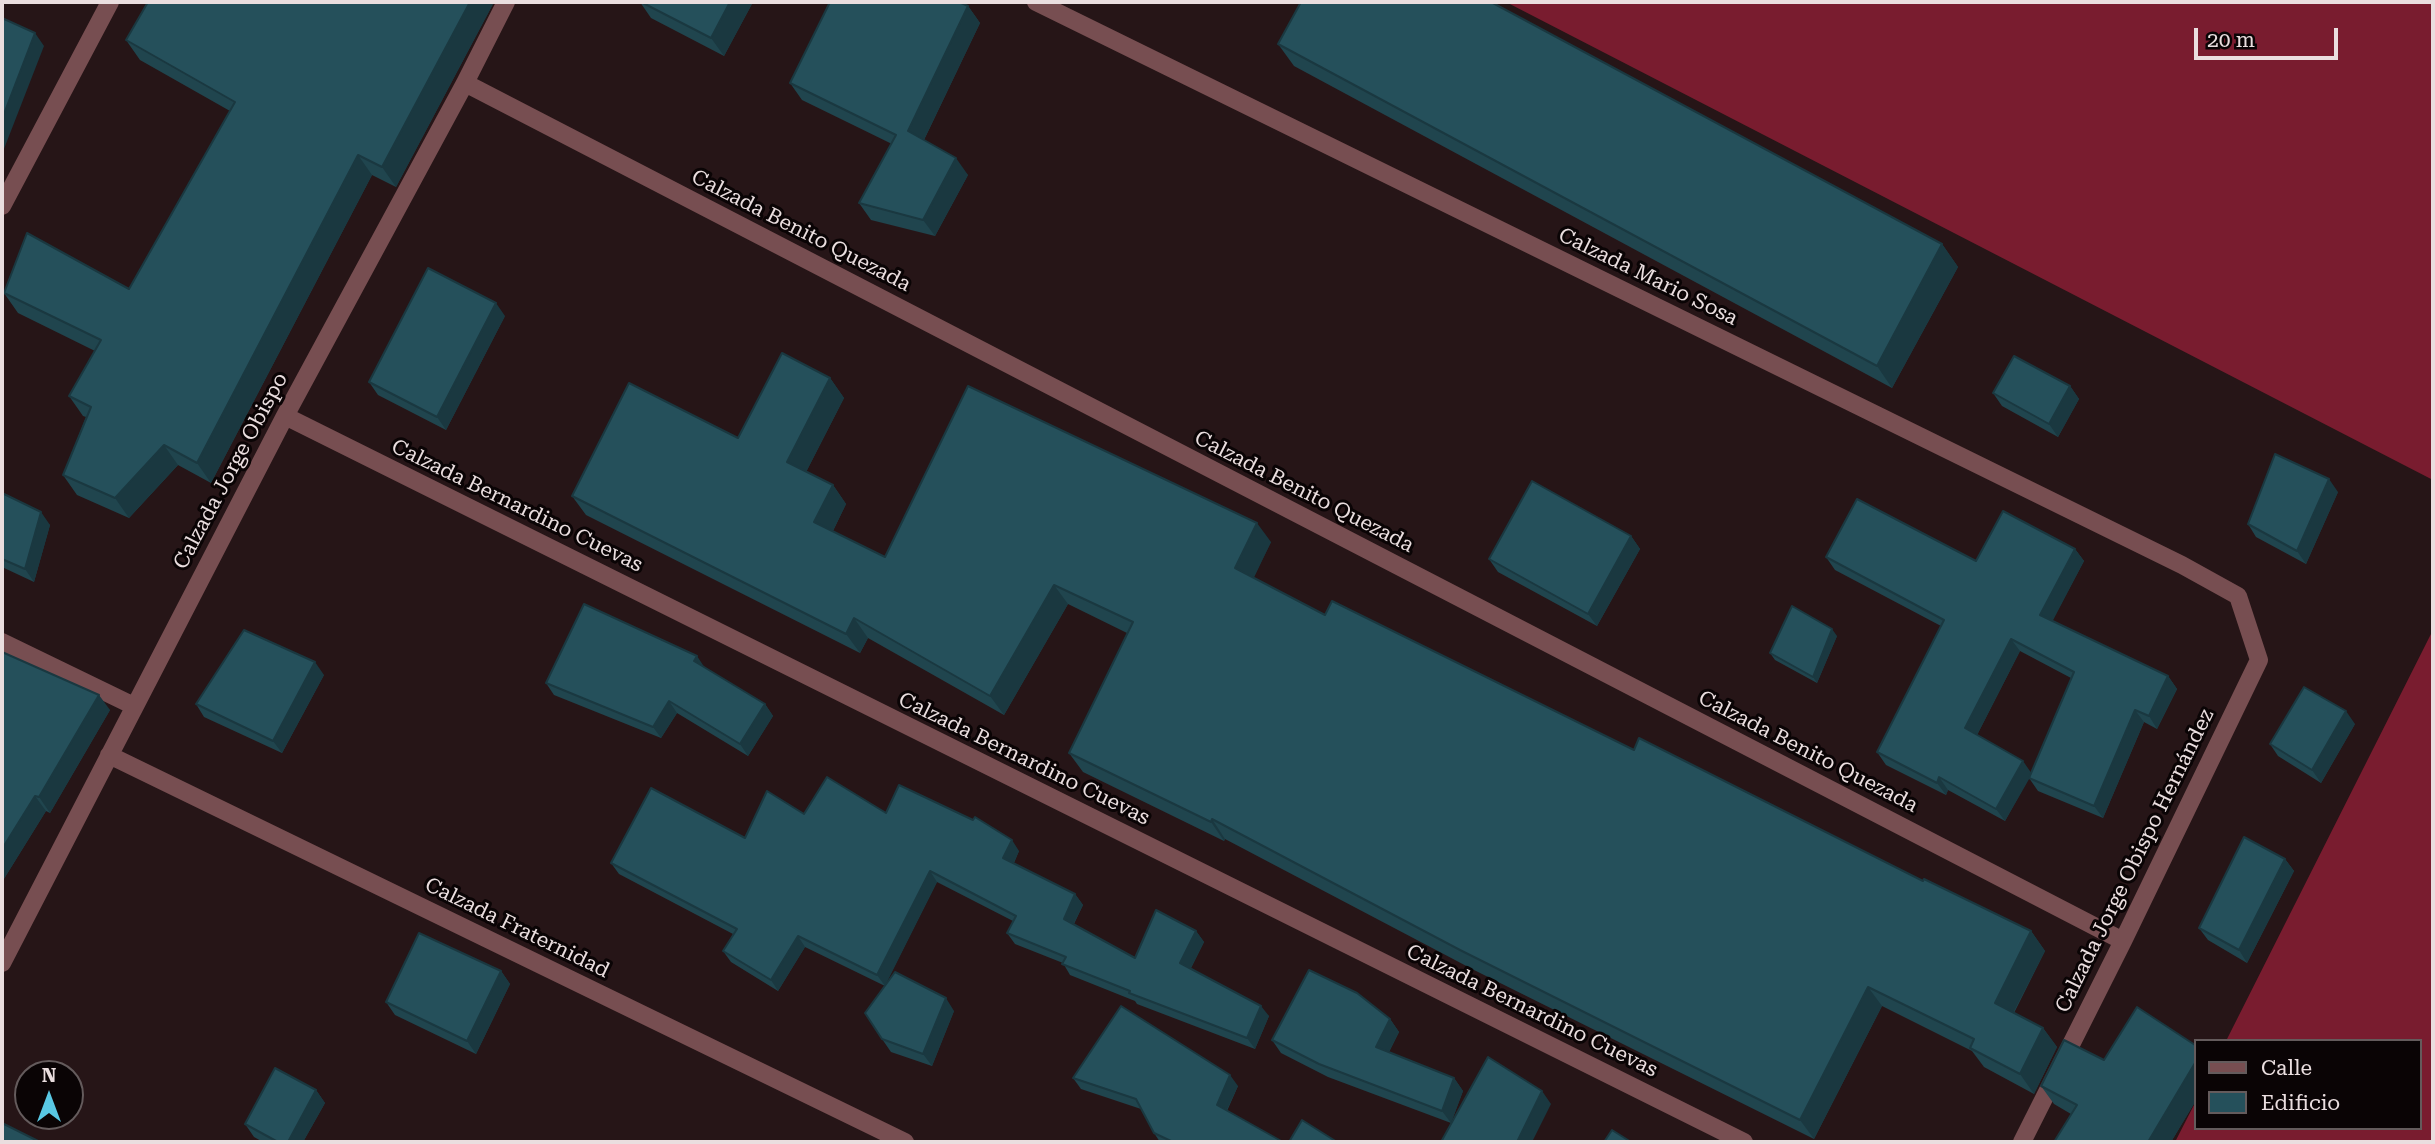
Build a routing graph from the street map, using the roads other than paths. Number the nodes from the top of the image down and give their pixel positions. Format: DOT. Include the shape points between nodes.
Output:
graph roads {
  1 [pos="110,2"];
  2 [pos="506,2"];
  3 [pos="1036,2"];
  4 [pos="465,83"];
  5 [pos="2,206"];
  6 [pos="285,416"];
  7 [pos="2238,596"];
  8 [pos="2,642"];
  9 [pos="134,706"];
  10 [pos="109,755"];
  11 [pos="2123,941"];
  12 [pos="2,963"];
  13 [pos="905,1142"];
  14 [pos="1744,1142"];
  15 [pos="2022,1142"];
  1 -- 5 [label="street"];
  2 -- 4 [label="street, Calzada Jorge Obispo"];
  3 -- 7 [label="street, Calzada Mario Sosa"];
  4 -- 6 [label="street, Calzada Jorge Obispo"];
  4 -- 11 [label="street, Calzada Benito Quezada"];
  6 -- 9 [label="street, Calzada Jorge Obispo"];
  6 -- 14 [label="street, Calzada Bernardino Cuevas"];
  7 -- 11 [label="street, Calzada Jorge Obispo Hernández" via="2259,660"];
  8 -- 9 [label="street"];
  9 -- 10 [label="street, Calzada Jorge Obispo"];
  10 -- 12 [label="street, Calzada Jorge Obispo"];
  10 -- 13 [label="street, Calzada Fraternidad"];
  11 -- 15 [label="street, Calzada Jorge Obispo Hernández"];
}
